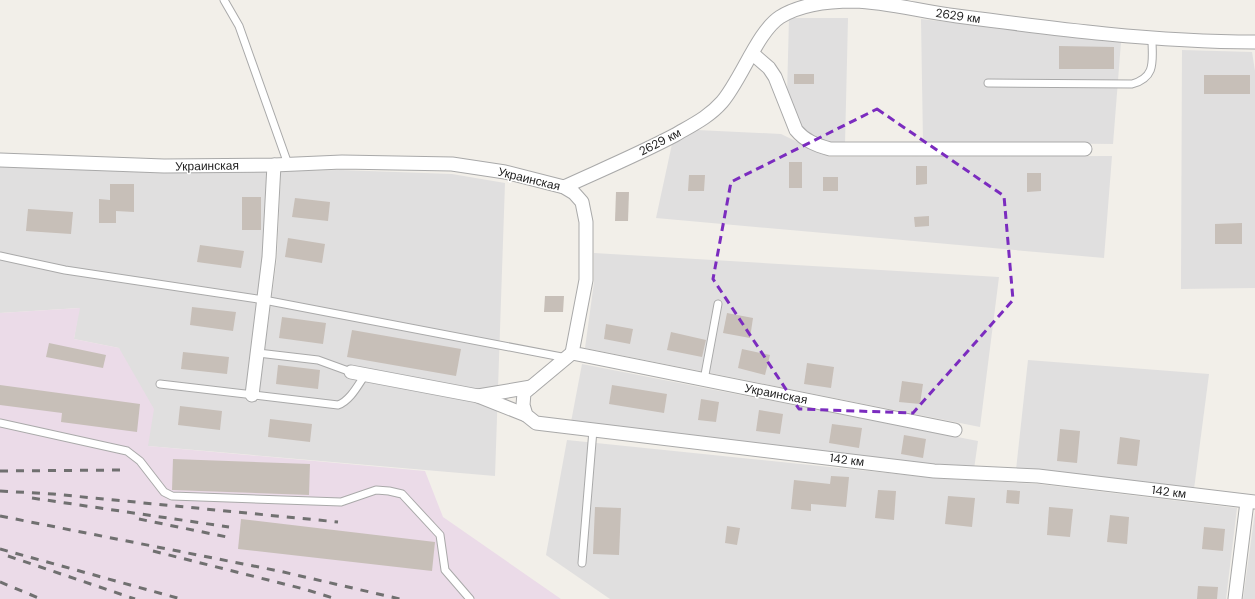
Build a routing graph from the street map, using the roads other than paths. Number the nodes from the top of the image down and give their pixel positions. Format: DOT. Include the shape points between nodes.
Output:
graph roads {
  1 [pos="224,0"];
  2 [pos="831,1"];
  3 [pos="1152,39"];
  4 [pos="1255,42"];
  5 [pos="752,54"];
  6 [pos="988,83"];
  7 [pos="1085,150"];
  8 [pos="0,160"];
  9 [pos="288,164"];
  10 [pos="274,165"];
  11 [pos="564,187"];
  12 [pos="0,256"];
  13 [pos="264,300"];
  14 [pos="718,304"];
  15 [pos="258,353"];
  16 [pos="570,356"];
  17 [pos="351,372"];
  18 [pos="365,375"];
  19 [pos="704,380"];
  20 [pos="160,384"];
  21 [pos="530,387"];
  22 [pos="252,395"];
  23 [pos="478,396"];
  24 [pos="526,415"];
  25 [pos="0,423"];
  26 [pos="593,430"];
  27 [pos="955,430"];
  28 [pos="1251,502"];
  29 [pos="582,563"];
  30 [pos="470,599"];
  31 [pos="1235,599"];
  1 -- 9 [label="lane" via="239,26"];
  2 -- 3 [label="street, 2629 км" via="898,6 955,16"];
  2 -- 5 [label="street, 2629 км" via="801,7 779,17 766,30"];
  3 -- 4 [label="street, 2629 км"];
  3 -- 6 [label="lane" via="1150,72 1146,78 1132,84"];
  5 -- 7 [label="street" via="769,68 796,130 813,144 830,149"];
  5 -- 11 [label="street, 2629 км" via="722,103 705,118 658,144"];
  8 -- 10 [label="street, Украинская" via="164,166"];
  9 -- 10 [label="street, Украинская"];
  9 -- 11 [label="street, Украинская" via="452,164 505,172"];
  10 -- 13 [label="street"];
  11 -- 16 [label="street, Украинская" via="582,202 586,222 586,280"];
  12 -- 13 [label="lane" via="65,270"];
  13 -- 15 [label="street"];
  13 -- 16 [label="lane"];
  14 -- 19 [label="lane"];
  15 -- 17 [label="lane" via="318,360"];
  15 -- 22 [label="street"];
  16 -- 19 [label="street, Украинская"];
  16 -- 21 [label="street"];
  17 -- 18 [label="street"];
  18 -- 22 [label="lane" via="344,403 338,405"];
  18 -- 23 [label="street"];
  19 -- 27 [label="street, Украинская"];
  20 -- 22 [label="lane"];
  21 -- 23 [label="street"];
  21 -- 24 [label="street" via="524,393 523,405"];
  23 -- 24 [label="street, 142 км"];
  24 -- 26 [label="street, 142 км" via="536,423"];
  25 -- 30 [label="lane" via="127,451 140,461 164,492 172,496 341,502 376,490 402,494 440,535 445,570"];
  26 -- 28 [label="street, 142 км" via="934,471 1038,476"];
  26 -- 29 [label="lane"];
  28 -- 31 [label="street"];
}
